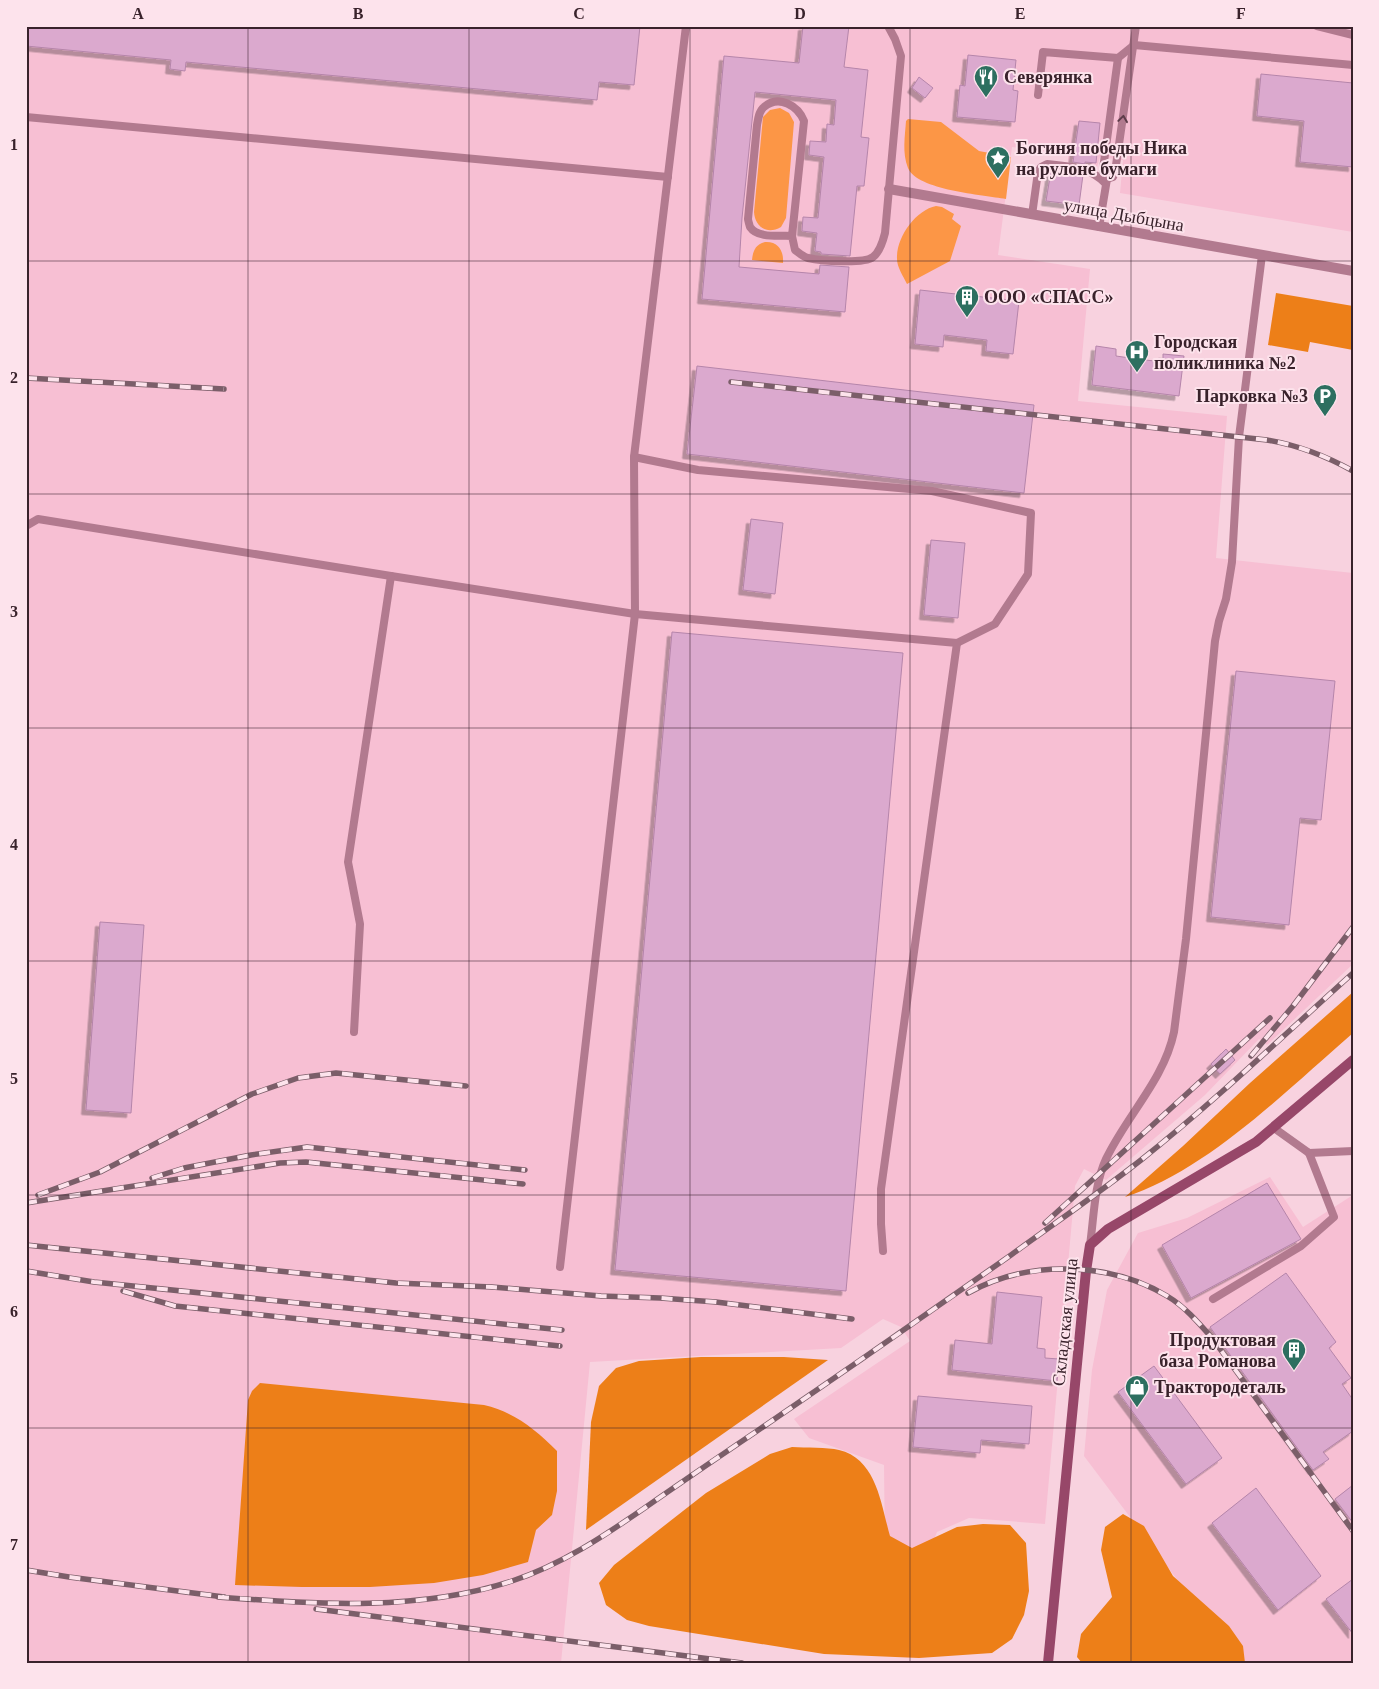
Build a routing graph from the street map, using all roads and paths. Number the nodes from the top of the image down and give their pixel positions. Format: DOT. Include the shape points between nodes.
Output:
graph roads {
  1 [pos="686,26"];
  2 [pos="888,26"];
  3 [pos="1136,26"];
  4 [pos="1318,26"];
  5 [pos="1353,35"];
  6 [pos="1134,45"];
  7 [pos="1118,58"];
  8 [pos="1353,65"];
  9 [pos="1038,95"];
  10 [pos="26,117"];
  11 [pos="668,177"];
  12 [pos="1107,182"];
  13 [pos="889,190"];
  14 [pos="1032,215"];
  15 [pos="1099,227"];
  16 [pos="792,236"];
  17 [pos="1262,256"];
  18 [pos="1353,271"];
  19 [pos="634,457"];
  20 [pos="26,526"];
  21 [pos="391,576"];
  22 [pos="635,614"];
  23 [pos="957,643"];
  24 [pos="354,1032"];
  25 [pos="1353,1060"];
  26 [pos="1274,1128"];
  27 [pos="1353,1151"];
  28 [pos="1309,1153"];
  29 [pos="1090,1245"];
  30 [pos="883,1251"];
  31 [pos="560,1267"];
  32 [pos="1213,1299"];
  33 [pos="1048,1663"];
  1 -- 11 [label="lane"];
  2 -- 13 [label="lane" via="900,56"];
  3 -- 6 [label="lane"];
  4 -- 5 [label="lane"];
  6 -- 7 [label="lane"];
  6 -- 8 [label="lane"];
  12 -- 6 [label="lane, one-way" via="1115,172"];
  7 -- 9 [label="lane" via="1043,52"];
  7 -- 12 [label="lane" via="1103,169"];
  10 -- 11 [label="lane"];
  11 -- 19 [label="lane"];
  12 -- 14 [label="lane" via="1088,170 1044,165 1038,172"];
  12 -- 15 [label="lane"];
  13 -- 14 [label="street, улица Дыбцына"];
  13 -- 16 [label="lane" via="883,240 874,256 866,261 808,258 795,250"];
  14 -- 15 [label="street, улица Дыбцына"];
  15 -- 17 [label="street, улица Дыбцына"];
  16 -- 16 [label="lane" via="756,232 748,219 759,115 764,107 779,101 797,109 804,121"];
  17 -- 18 [label="street, улица Дыбцына"];
  17 -- 29 [label="lane" via="1239,437 1232,562 1215,641 1174,1032 1161,1070 1106,1160 1097,1194"];
  19 -- 22 [label="lane"];
  19 -- 23 [label="lane" via="698,470 932,491 1031,513 1028,574 995,624"];
  20 -- 21 [label="lane" via="38,519"];
  21 -- 22 [label="lane"];
  21 -- 24 [label="lane" via="348,862 360,924"];
  22 -- 23 [label="lane"];
  22 -- 31 [label="lane"];
  23 -- 30 [label="lane" via="883,1172"];
  25 -- 26 [label="street, Складская улица"];
  26 -- 28 [label="lane"];
  26 -- 29 [label="street, Складская улица" via="1229,1159 1108,1229"];
  27 -- 28 [label="lane"];
  28 -- 32 [label="lane" via="1334,1217 1301,1246"];
  29 -- 33 [label="street, Складская улица"];
}
